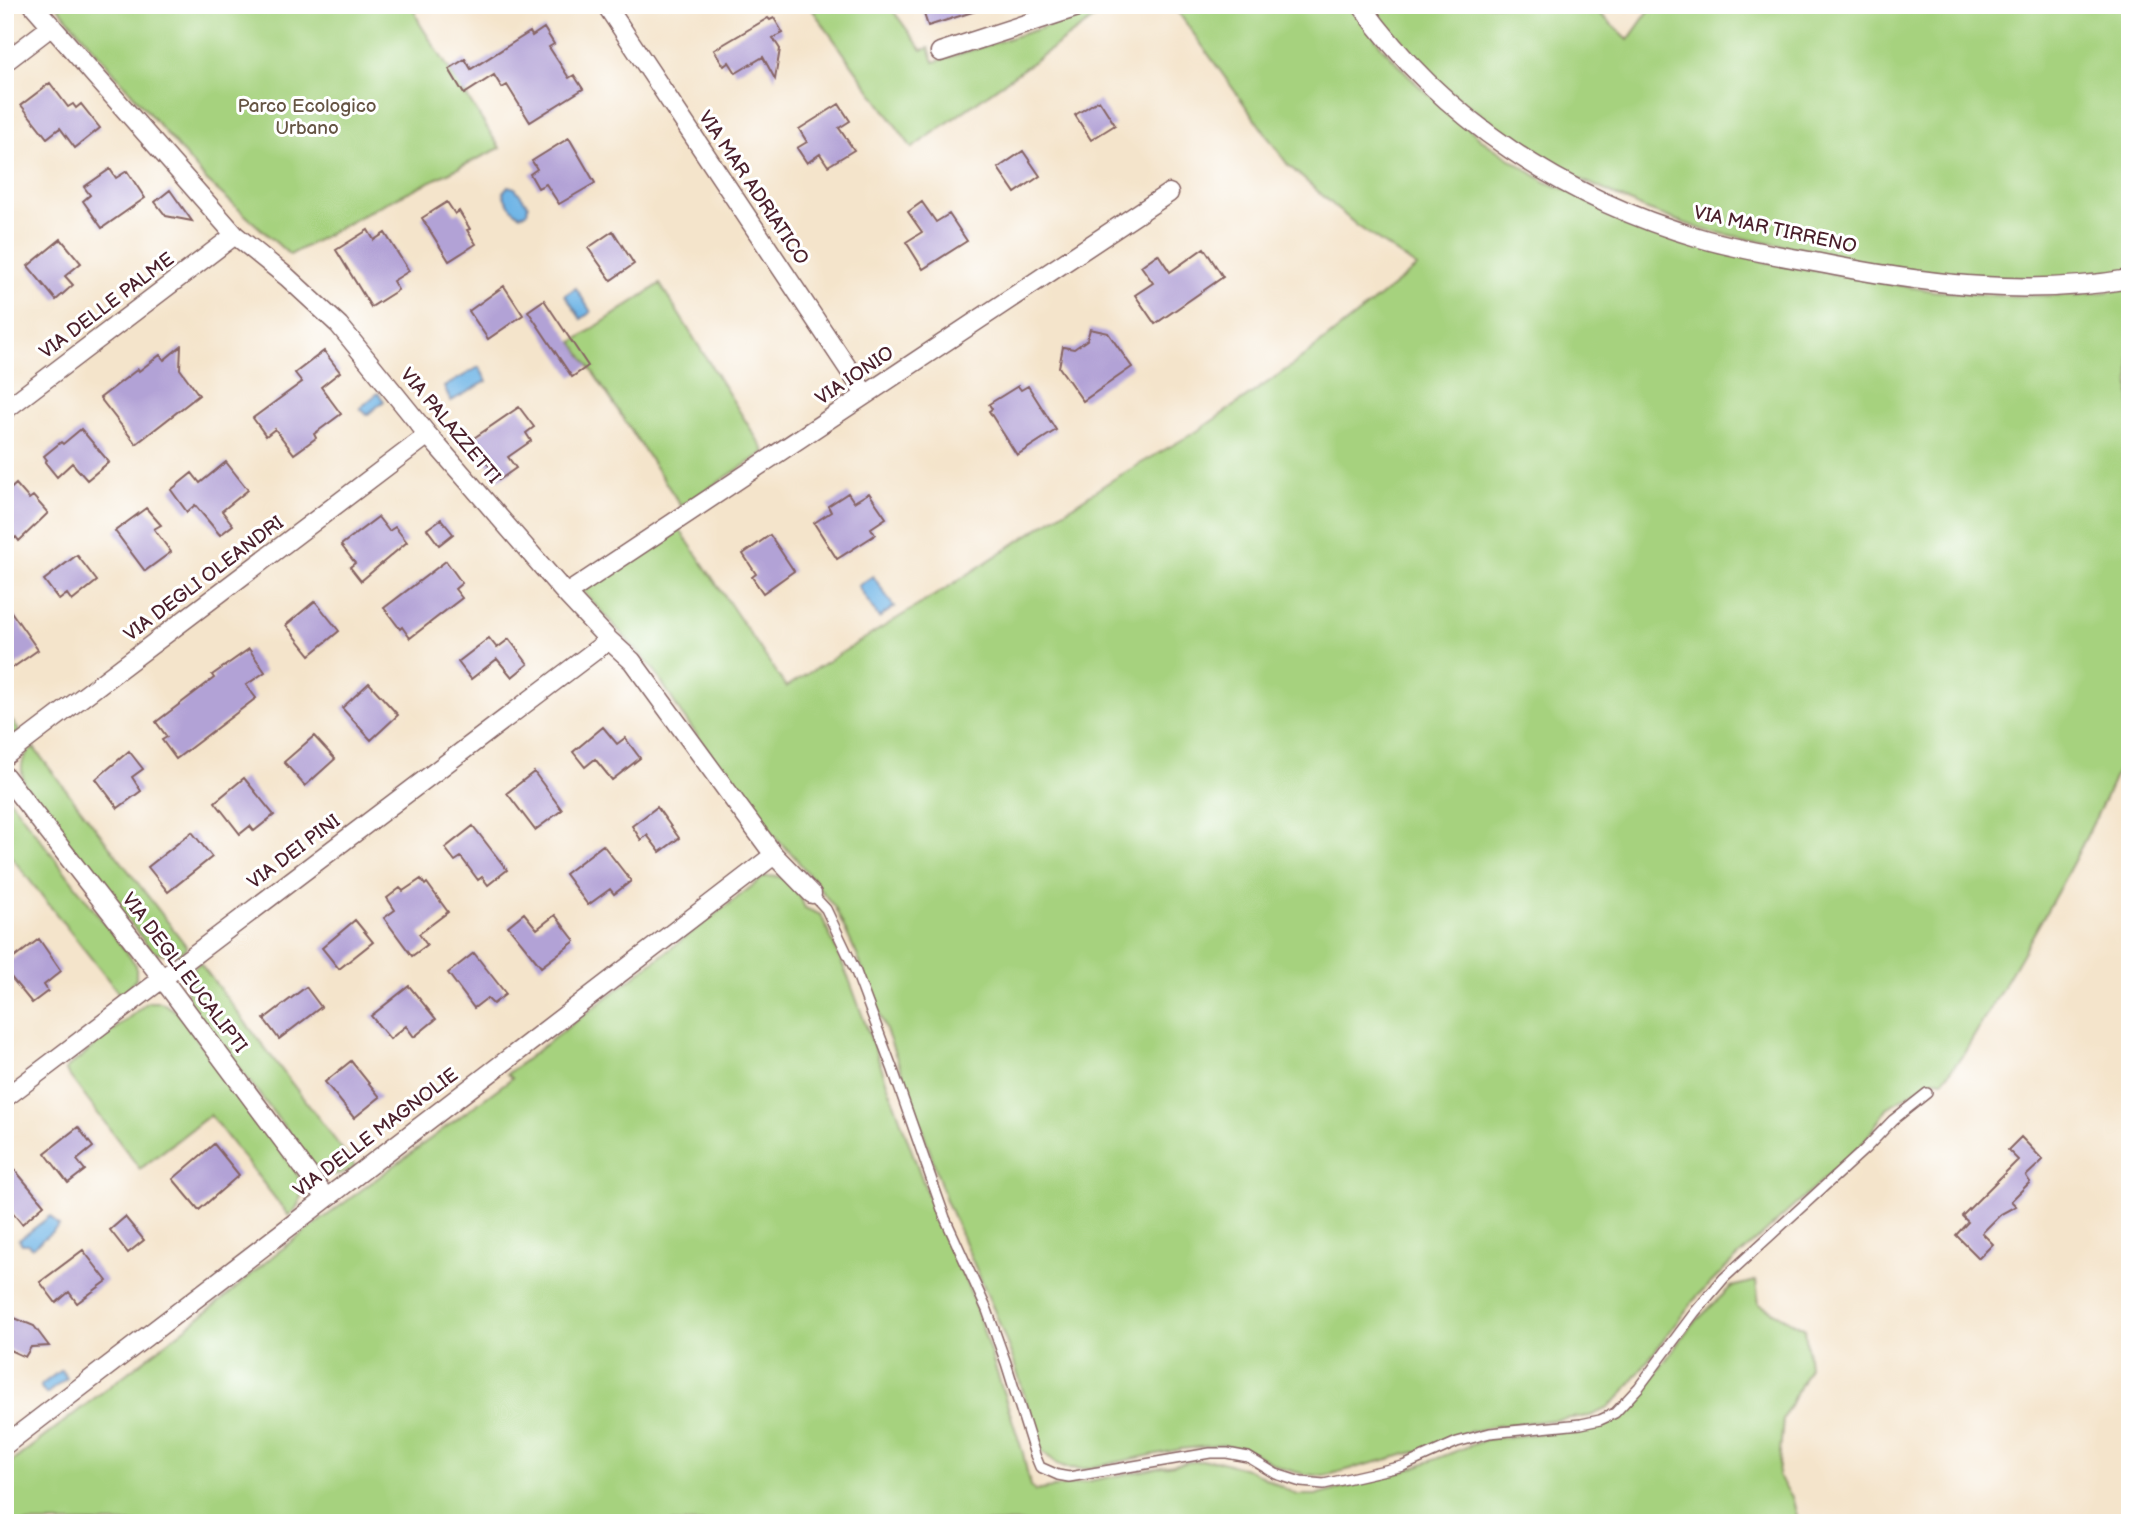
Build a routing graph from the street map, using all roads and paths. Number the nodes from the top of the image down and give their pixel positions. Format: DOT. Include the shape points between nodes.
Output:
graph roads {
  1 [pos="33,5"];
  2 [pos="606,5"];
  3 [pos="1084,5"];
  4 [pos="1361,5"];
  5 [pos="52,26"];
  6 [pos="940,52"];
  7 [pos="5,62"];
  8 [pos="1169,194"];
  9 [pos="235,235"];
  10 [pos="2130,279"];
  11 [pos="864,394"];
  12 [pos="5,410"];
  13 [pos="428,435"];
  14 [pos="566,594"];
  15 [pos="609,640"];
  16 [pos="5,756"];
  17 [pos="5,776"];
  18 [pos="774,855"];
  19 [pos="812,894"];
  20 [pos="162,978"];
  21 [pos="1927,1093"];
  22 [pos="5,1098"];
  23 [pos="326,1198"];
  24 [pos="5,1446"];
  1 -- 5 [label="street, VIA PALAZZETTI"];
  2 -- 11 [label="street, VIA MAR ADRIATICO"];
  3 -- 6 [label="street"];
  4 -- 10 [label="street, VIA MAR TIRRENO" via="1422,79 1496,140 1578,190 1700,238 1951,285 2051,287"];
  5 -- 7 [label="street"];
  5 -- 9 [label="street, VIA PALAZZETTI"];
  8 -- 11 [label="street, VIA IONIO"];
  9 -- 12 [label="street, VIA DELLE PALME"];
  9 -- 13 [label="street, VIA PALAZZETTI" via="339,326"];
  11 -- 14 [label="street, VIA IONIO"];
  13 -- 14 [label="street, VIA PALAZZETTI"];
  13 -- 16 [label="street, VIA DEGLI OLEANDRI"];
  14 -- 15 [label="street, VIA PALAZZETTI"];
  15 -- 18 [label="street, VIA PALAZZETTI" via="632,661"];
  15 -- 20 [label="street, VIA DEI PINI"];
  17 -- 20 [label="street, VIA DEGLI EUCALIPTI"];
  18 -- 19 [label="street, VIA PALAZZETTI"];
  18 -- 23 [label="street, VIA DELLE MAGNOLIE"];
  19 -- 21 [label="lane" via="826,909 856,972 945,1218 990,1320 1040,1467 1058,1475 1081,1476 1227,1453 1248,1457 1301,1482 1324,1484 1403,1466 1490,1433 1600,1420 1615,1413 1633,1394 1724,1278"];
  20 -- 22 [label="street, VIA DEI PINI"];
  20 -- 23 [label="street, VIA DEGLI EUCALIPTI"];
  23 -- 24 [label="street, VIA DELLE MAGNOLIE"];
}
